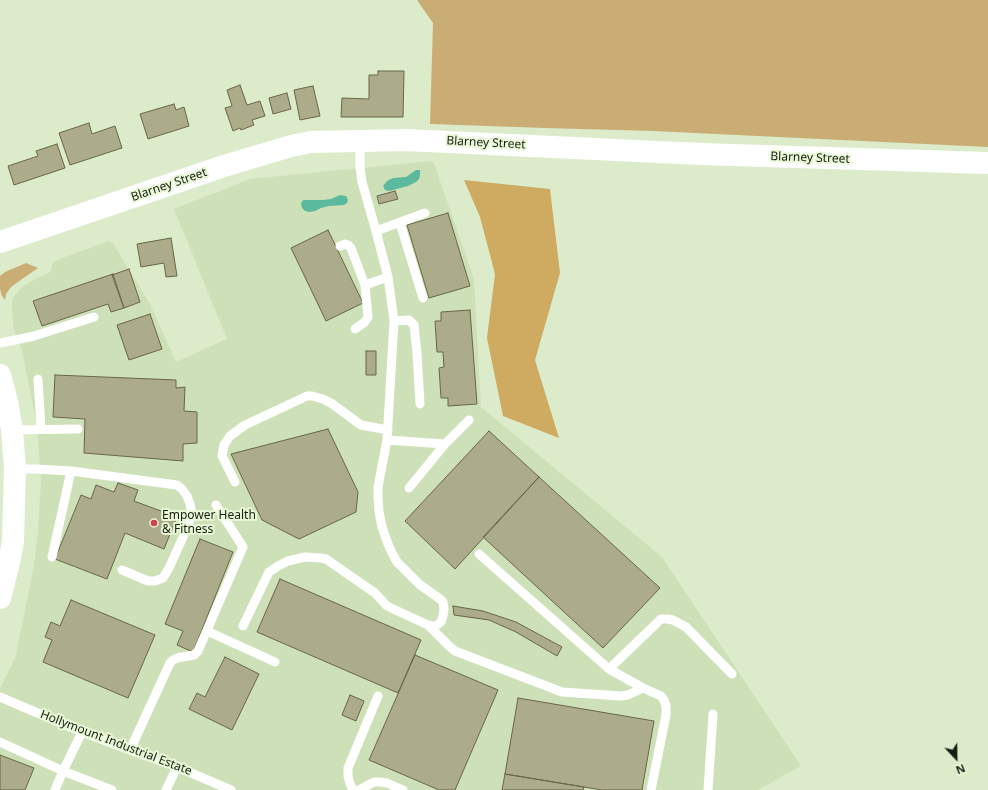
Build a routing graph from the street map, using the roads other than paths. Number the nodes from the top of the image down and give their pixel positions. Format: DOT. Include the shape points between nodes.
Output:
graph roads {
  1 [pos="360,141"];
  2 [pos="988,164"];
  3 [pos="425,213"];
  4 [pos="400,223"];
  5 [pos="376,232"];
  6 [pos="0,242"];
  7 [pos="340,246"];
  8 [pos="388,277"];
  9 [pos="365,285"];
  10 [pos="423,298"];
  11 [pos="94,316"];
  12 [pos="394,321"];
  13 [pos="355,329"];
  14 [pos="0,343"];
  15 [pos="0,375"];
  16 [pos="38,379"];
  17 [pos="420,404"];
  18 [pos="469,420"];
  19 [pos="78,428"];
  20 [pos="41,429"];
  21 [pos="12,430"];
  22 [pos="387,435"];
  23 [pos="444,444"];
  24 [pos="15,469"];
  25 [pos="71,471"];
  26 [pos="235,482"];
  27 [pos="409,488"];
  28 [pos="216,505"];
  29 [pos="479,554"];
  30 [pos="52,557"];
  31 [pos="122,570"];
  32 [pos="0,598"];
  33 [pos="428,625"];
  34 [pos="243,626"];
  35 [pos="207,631"];
  36 [pos="275,662"];
  37 [pos="609,669"];
  38 [pos="732,674"];
  39 [pos="643,688"];
  40 [pos="378,696"];
  41 [pos="0,697"];
  42 [pos="713,714"];
  43 [pos="82,732"];
  44 [pos="0,742"];
  45 [pos="130,750"];
  46 [pos="177,767"];
  47 [pos="63,770"];
  48 [pos="55,790"];
  49 [pos="112,790"];
  50 [pos="166,790"];
  51 [pos="231,790"];
  52 [pos="353,790"];
  53 [pos="359,790"];
  54 [pos="403,790"];
  55 [pos="651,790"];
  56 [pos="708,790"];
  1 -- 2 [label="street, Blarney Street" via="420,140 701,154"];
  1 -- 5 [label="lane" via="362,182"];
  1 -- 6 [label="street, Blarney Street" via="311,142 261,154"];
  3 -- 4 [label="lane"];
  4 -- 5 [label="lane"];
  4 -- 10 [label="lane"];
  5 -- 8 [label="lane"];
  7 -- 9 [label="lane" via="345,244 351,248"];
  8 -- 9 [label="lane"];
  8 -- 12 [label="lane"];
  9 -- 13 [label="lane" via="368,317"];
  11 -- 14 [label="lane" via="34,336"];
  12 -- 17 [label="lane" via="409,320 414,325"];
  12 -- 22 [label="lane"];
  15 -- 21 [label="street"];
  16 -- 20 [label="lane"];
  18 -- 23 [label="lane"];
  19 -- 20 [label="lane"];
  20 -- 21 [label="lane"];
  21 -- 24 [label="street"];
  22 -- 23 [label="lane"];
  22 -- 26 [label="lane" via="361,425 323,399 307,396 245,425 230,436 224,445 222,456"];
  22 -- 33 [label="lane" via="378,497 382,527 397,562 419,584 443,602 441,622 433,626"];
  23 -- 27 [label="lane"];
  24 -- 25 [label="lane"];
  24 -- 32 [label="street" via="12,541"];
  25 -- 30 [label="lane"];
  25 -- 31 [label="lane" via="176,485 187,496 192,514 163,578 148,581"];
  28 -- 35 [label="lane" via="243,547"];
  29 -- 37 [label="lane"];
  33 -- 34 [label="lane" via="386,605 375,593 326,559 304,557 288,561 269,572"];
  33 -- 39 [label="lane" via="455,651 562,692 621,696"];
  35 -- 36 [label="lane"];
  35 -- 45 [label="lane" via="194,655 177,658 170,663"];
  37 -- 38 [label="lane" via="661,619 668,619 686,626"];
  37 -- 39 [label="lane"];
  39 -- 55 [label="lane" via="660,696 666,706"];
  40 -- 52 [label="lane" via="348,768"];
  41 -- 43 [label="lane, Hollymount Industrial Estate"];
  42 -- 56 [label="lane"];
  43 -- 45 [label="lane, Hollymount Industrial Estate"];
  43 -- 47 [label="lane"];
  44 -- 47 [label="lane"];
  45 -- 46 [label="lane, Hollymount Industrial Estate"];
  46 -- 50 [label="lane"];
  46 -- 51 [label="lane, Hollymount Industrial Estate"];
  47 -- 48 [label="lane"];
  47 -- 49 [label="lane"];
  53 -- 54 [label="lane" via="374,782 387,783"];
}
